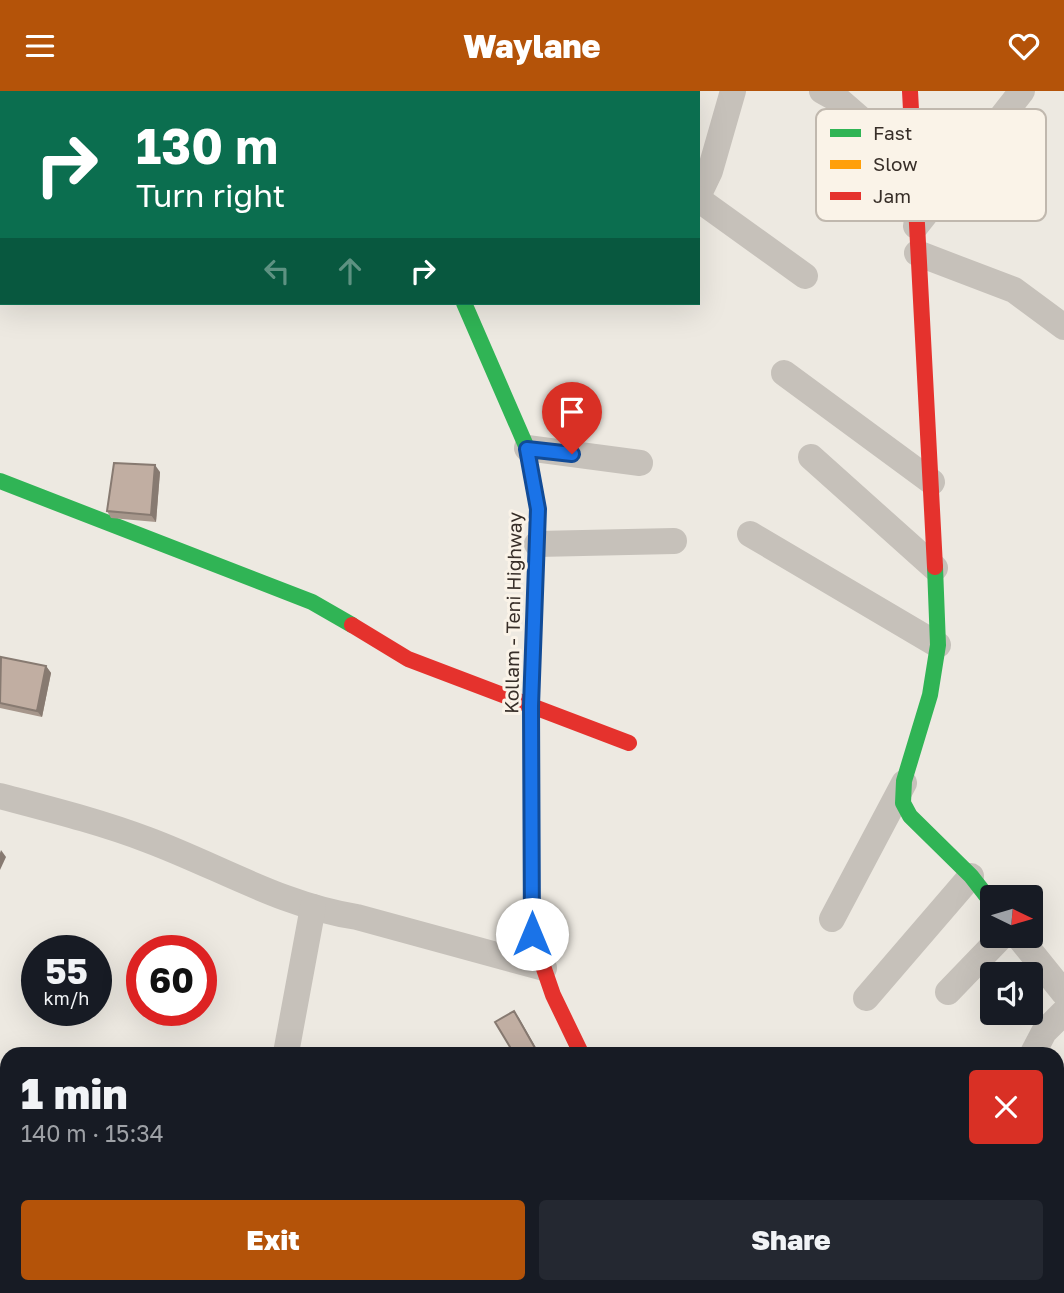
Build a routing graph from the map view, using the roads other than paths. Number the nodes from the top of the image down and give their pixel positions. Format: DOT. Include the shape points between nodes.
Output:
graph roads {
  1 [pos="733,91"];
  2 [pos="822,91"];
  3 [pos="911,91"];
  4 [pos="1023,91"];
  5 [pos="849,109"];
  6 [pos="912,109"];
  7 [pos="1009,109"];
  8 [pos="700,192"];
  9 [pos="700,198"];
  10 [pos="916,221"];
  11 [pos="920,221"];
  12 [pos="916,226"];
  13 [pos="917,253"];
  14 [pos="805,276"];
  15 [pos="465,305"];
  16 [pos="1064,327"];
  17 [pos="784,373"];
  18 [pos="527,449"];
  19 [pos="811,457"];
  20 [pos="640,463"];
  21 [pos="0,481"];
  22 [pos="932,482"];
  23 [pos="750,534"];
  24 [pos="674,541"];
  25 [pos="537,544"];
  26 [pos="935,568"];
  27 [pos="938,645"];
  28 [pos="531,706"];
  29 [pos="629,743"];
  30 [pos="904,781"];
  31 [pos="0,796"];
  32 [pos="971,876"];
  33 [pos="980,888"];
  34 [pos="313,907"];
  35 [pos="832,919"];
  36 [pos="989,949"];
  37 [pos="1028,949"];
  38 [pos="544,968"];
  39 [pos="948,992"];
  40 [pos="1064,993"];
  41 [pos="866,998"];
  42 [pos="1064,1012"];
  43 [pos="287,1047"];
  44 [pos="578,1047"];
  45 [pos="1036,1047"];
  1 -- 8 [label="street"];
  2 -- 5 [label="street"];
  3 -- 6 [label="street"];
  4 -- 7 [label="street"];
  9 -- 14 [label="street"];
  10 -- 12 [label="street"];
  11 -- 12 [label="street"];
  12 -- 13 [label="street"];
  13 -- 16 [label="street" via="1014,290"];
  13 -- 22 [label="street"];
  15 -- 18 [label="street, Kollam - Teni Highway"];
  17 -- 22 [label="street"];
  18 -- 20 [label="street"];
  18 -- 25 [label="street, Kollam - Teni Highway" via="538,509"];
  19 -- 26 [label="street"];
  21 -- 28 [label="street" via="312,602 408,659"];
  22 -- 26 [label="street"];
  23 -- 27 [label="street"];
  24 -- 25 [label="street"];
  25 -- 28 [label="street, Kollam - Teni Highway"];
  26 -- 27 [label="street"];
  27 -- 30 [label="street" via="930,695"];
  28 -- 29 [label="street"];
  28 -- 38 [label="street, Kollam - Teni Highway" via="532,934"];
  30 -- 32 [label="street" via="903,803 910,816"];
  30 -- 35 [label="street"];
  31 -- 34 [label="street" via="147,839"];
  32 -- 33 [label="street"];
  32 -- 41 [label="street"];
  34 -- 38 [label="street"];
  34 -- 43 [label="street"];
  36 -- 39 [label="street"];
  37 -- 40 [label="street"];
  38 -- 44 [label="street, Kollam - Teni Highway"];
  42 -- 45 [label="street"];
}
